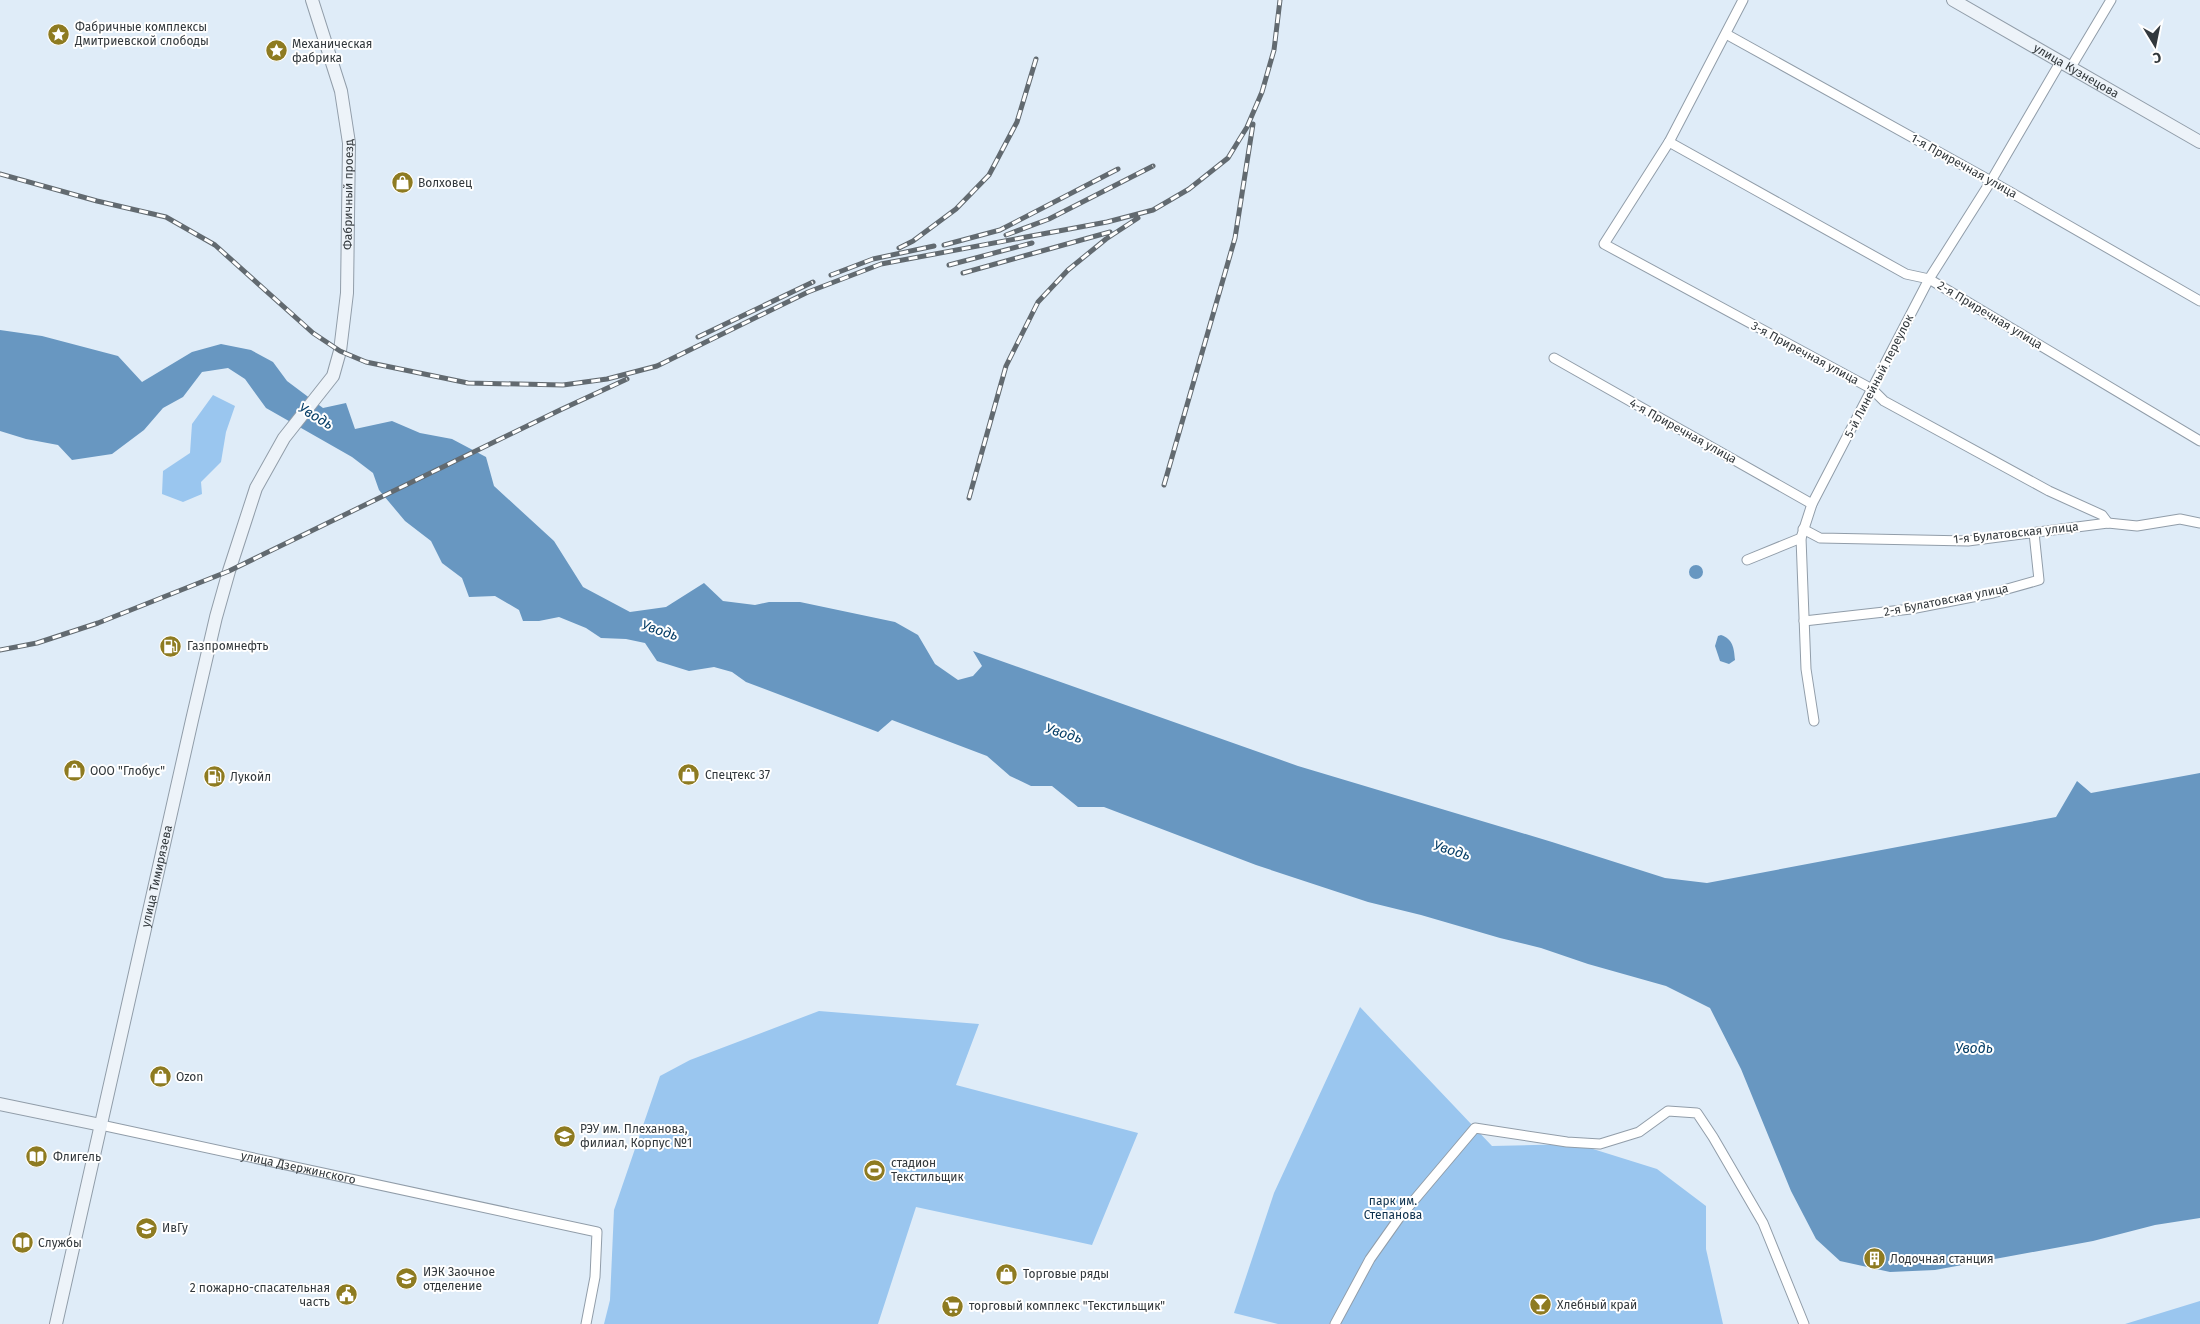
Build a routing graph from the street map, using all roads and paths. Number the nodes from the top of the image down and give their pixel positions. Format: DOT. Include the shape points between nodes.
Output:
graph roads {
  1 [pos="312,0"];
  2 [pos="1743,0"];
  3 [pos="1953,0"];
  4 [pos="2111,0"];
  5 [pos="1726,34"];
  6 [pos="2066,64"];
  7 [pos="1669,142"];
  8 [pos="2200,142"];
  9 [pos="1991,181"];
  10 [pos="1929,279"];
  11 [pos="2200,301"];
  12 [pos="1554,358"];
  13 [pos="1872,389"];
  14 [pos="284,438"];
  15 [pos="2200,441"];
  16 [pos="1812,504"];
  17 [pos="2108,523"];
  18 [pos="2200,524"];
  19 [pos="2034,533"];
  20 [pos="1802,534"];
  21 [pos="1747,560"];
  22 [pos="1804,621"];
  23 [pos="1814,721"];
  24 [pos="0,1104"];
  25 [pos="101,1125"];
  26 [pos="56,1324"];
  27 [pos="586,1324"];
  28 [pos="1335,1324"];
  29 [pos="1804,1324"];
  1 -- 14 [label="main road, Фабричный проезд" via="341,91 349,142 344,329 332,376"];
  2 -- 5 [label="street"];
  3 -- 6 [label="main road, улица Кузнецова"];
  4 -- 6 [label="street, 5-й Линейный переулок"];
  5 -- 7 [label="street"];
  5 -- 9 [label="street, 1-я Приречная улица"];
  6 -- 8 [label="main road, улица Кузнецова"];
  6 -- 9 [label="street, 5-й Линейный переулок"];
  7 -- 10 [label="street, 2-я Приречная улица" via="1906,274"];
  7 -- 13 [label="street, 3-я Приречная улица" via="1604,244"];
  9 -- 10 [label="street, 5-й Линейный переулок"];
  9 -- 11 [label="street, 1-я Приречная улица"];
  10 -- 13 [label="street, 5-й Линейный переулок"];
  10 -- 15 [label="street, 2-я Приречная улица"];
  12 -- 16 [label="street, 4-я Приречная улица"];
  13 -- 16 [label="street, 5-й Линейный переулок"];
  13 -- 17 [label="street, 3-я Приречная улица" via="1884,401 2049,491 2102,515"];
  14 -- 25 [label="main road, улица Тимирязева" via="256,488 216,617"];
  16 -- 20 [label="street, 5-й Линейный переулок"];
  17 -- 18 [label="street, 1-я Булатовская улица" via="2137,526 2180,519"];
  17 -- 19 [label="street, 1-я Булатовская улица"];
  19 -- 20 [label="street, 1-я Булатовская улица" via="1968,541 1820,538"];
  19 -- 22 [label="street, 2-я Булатовская улица" via="2039,580 1993,593 1911,609"];
  20 -- 21 [label="street"];
  20 -- 22 [label="street, 5-й Линейный переулок"];
  22 -- 23 [label="street, 5-й Линейный переулок" via="1806,669"];
  24 -- 25 [label="main road, улица Дзержинского"];
  25 -- 26 [label="main road, улица Тимирязева"];
  25 -- 27 [label="street, улица Дзержинского" via="597,1232 595,1277"];
  28 -- 29 [label="street" via="1370,1259 1475,1128 1600,1144 1638,1132 1668,1111 1697,1113 1713,1138 1763,1223"];
}
